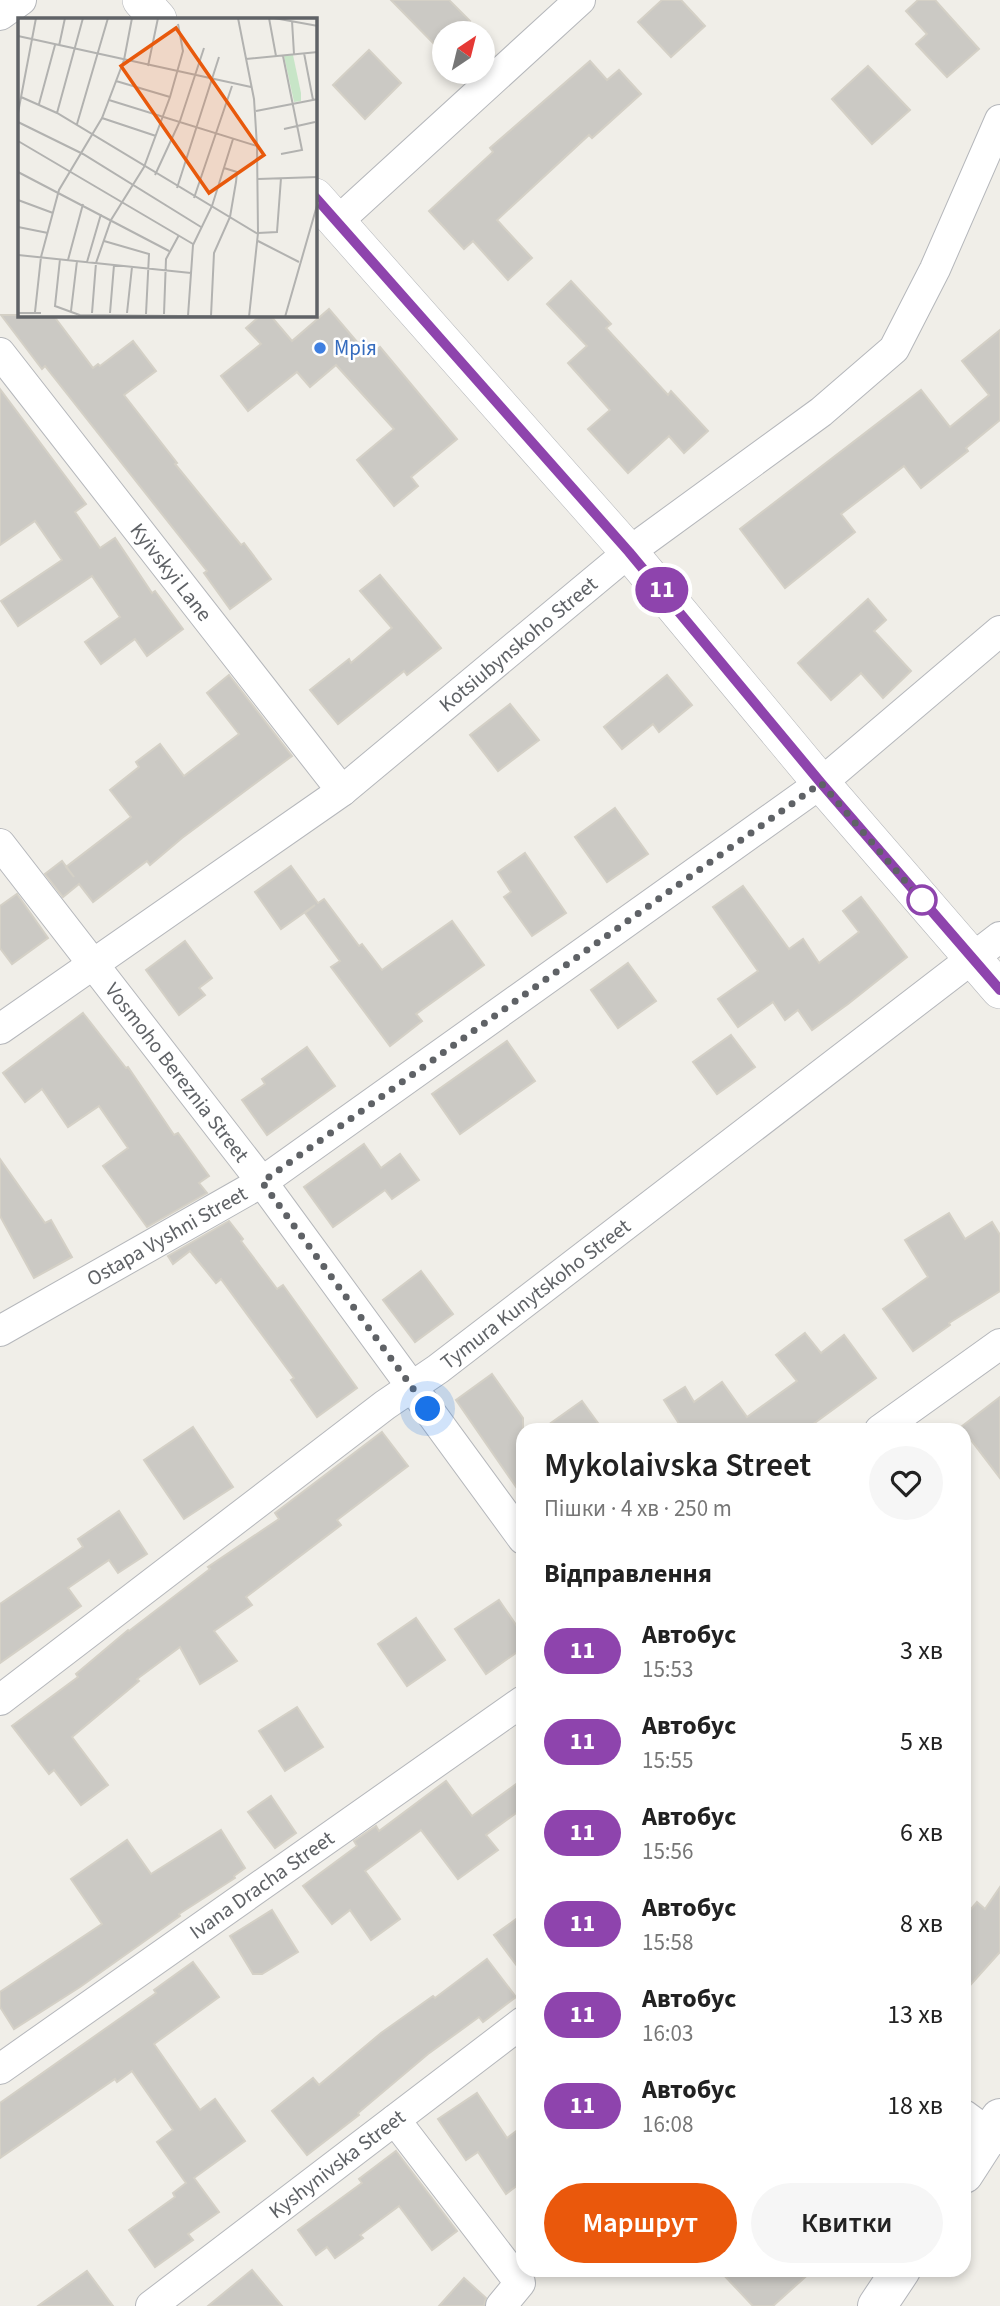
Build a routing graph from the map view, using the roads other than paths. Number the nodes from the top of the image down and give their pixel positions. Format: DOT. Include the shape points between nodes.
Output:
graph roads {
  1 [pos="21,0"];
  2 [pos="141,0"];
  3 [pos="580,0"];
  4 [pos="0,15"];
  5 [pos="157,18"];
  6 [pos="1000,120"];
  7 [pos="326,210"];
  8 [pos="0,353"];
  9 [pos="629,552"];
  10 [pos="1000,631"];
  11 [pos="821,783"];
  12 [pos="342,791"];
  13 [pos="0,844"];
  14 [pos="1000,937"];
  15 [pos="971,958"];
  16 [pos="94,964"];
  17 [pos="1000,990"];
  18 [pos="0,1029"];
  19 [pos="262,1182"];
  20 [pos="0,1331"];
  21 [pos="1000,1344"];
  22 [pos="412,1387"];
  23 [pos="890,1423"];
  24 [pos="516,1529"];
  25 [pos="0,1700"];
  26 [pos="516,1706"];
  27 [pos="516,2027"];
  28 [pos="0,2069"];
  29 [pos="395,2120"];
  30 [pos="985,2122"];
  31 [pos="971,2157"];
  32 [pos="896,2277"];
  33 [pos="151,2306"];
  34 [pos="501,2306"];
  35 [pos="877,2306"];
  1 -- 4 [label="street"];
  2 -- 5 [label="street"];
  3 -- 7 [label="street"];
  6 -- 9 [label="street, Kotsiubynskoho Street" via="935,269 894,349 821,412"];
  7 -- 9 [label="street"];
  8 -- 12 [label="street, Kyivskyi Lane"];
  9 -- 11 [label="street"];
  9 -- 12 [label="street, Kotsiubynskoho Street"];
  10 -- 11 [label="street, Ostapa Vyshni Street"];
  11 -- 15 [label="street"];
  11 -- 19 [label="street, Ostapa Vyshni Street"];
  12 -- 16 [label="street, Kotsiubynskoho Street"];
  13 -- 16 [label="street, Vosmoho Bereznia Street"];
  14 -- 15 [label="street, Tymura Kunytskoho Street"];
  15 -- 17 [label="street"];
  15 -- 22 [label="street, Tymura Kunytskoho Street"];
  16 -- 18 [label="street, Kotsiubynskoho Street"];
  16 -- 19 [label="street, Vosmoho Bereznia Street"];
  19 -- 20 [label="street, Ostapa Vyshni Street"];
  19 -- 22 [label="street, Vosmoho Bereznia Street"];
  21 -- 23 [label="street"];
  22 -- 24 [label="street, Vosmoho Bereznia Street"];
  22 -- 25 [label="street, Tymura Kunytskoho Street"];
  26 -- 28 [label="street, Ivana Dracha Street"];
  27 -- 29 [label="street, Kyshynivska Street"];
  29 -- 33 [label="street, Kyshynivska Street"];
  29 -- 34 [label="street" via="520,2283"];
  30 -- 31 [label="main road"];
  32 -- 35 [label="main road"];
}
